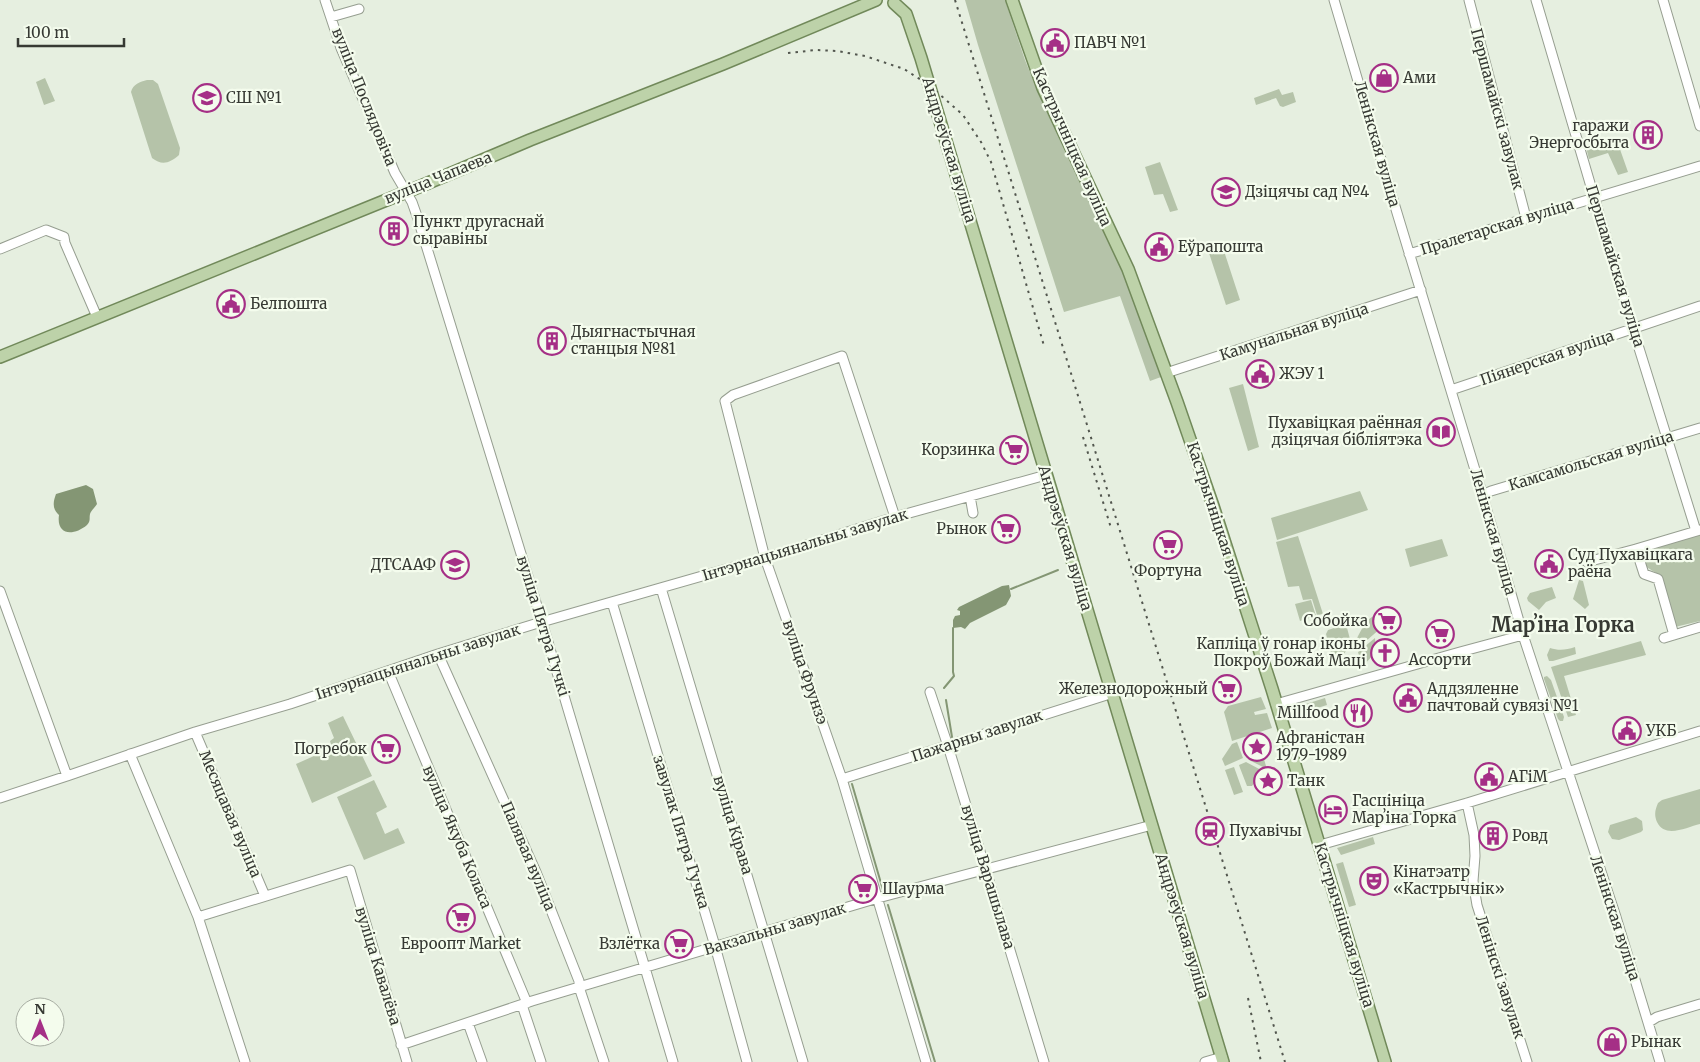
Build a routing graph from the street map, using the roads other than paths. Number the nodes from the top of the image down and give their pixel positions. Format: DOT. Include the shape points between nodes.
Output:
graph roads {
  1 [pos="325,0"];
  2 [pos="876,0"];
  3 [pos="908,0"];
  4 [pos="1012,0"];
  5 [pos="1334,0"];
  6 [pos="1469,0"];
  7 [pos="1536,0"];
  8 [pos="1662,0"];
  9 [pos="890,1"];
  10 [pos="359,8"];
  11 [pos="906,14"];
  12 [pos="331,17"];
  13 [pos="1700,126"];
  14 [pos="1700,166"];
  15 [pos="406,192"];
  16 [pos="1594,198"];
  17 [pos="1526,218"];
  18 [pos="0,248"];
  19 [pos="1409,254"];
  20 [pos="1421,290"];
  21 [pos="1700,306"];
  22 [pos="97,317"];
  23 [pos="1633,329"];
  24 [pos="0,356"];
  25 [pos="1166,373"];
  26 [pos="1451,390"];
  27 [pos="1700,428"];
  28 [pos="1668,438"];
  29 [pos="1046,475"];
  30 [pos="970,496"];
  31 [pos="1482,496"];
  32 [pos="973,513"];
  33 [pos="895,517"];
  34 [pos="1698,531"];
  35 [pos="1636,549"];
  36 [pos="765,558"];
  37 [pos="1587,562"];
  38 [pos="662,588"];
  39 [pos="0,591"];
  40 [pos="612,602"];
  41 [pos="542,622"];
  42 [pos="1700,627"];
  43 [pos="1523,636"];
  44 [pos="438,654"];
  45 [pos="388,671"];
  46 [pos="930,692"];
  47 [pos="1113,693"];
  48 [pos="1276,704"];
  49 [pos="1700,731"];
  50 [pos="195,732"];
  51 [pos="948,746"];
  52 [pos="130,754"];
  53 [pos="1569,773"];
  54 [pos="67,776"];
  55 [pos="842,779"];
  56 [pos="0,798"];
  57 [pos="1467,804"];
  58 [pos="1152,826"];
  59 [pos="1320,845"];
  60 [pos="985,869"];
  61 [pos="265,896"];
  62 [pos="878,898"];
  63 [pos="198,917"];
  64 [pos="765,932"];
  65 [pos="715,946"];
  66 [pos="644,968"];
  67 [pos="579,987"];
  68 [pos="524,1004"];
  69 [pos="1700,1004"];
  70 [pos="468,1022"];
  71 [pos="1649,1022"];
  72 [pos="401,1045"];
  73 [pos="1222,1059"];
  74 [pos="246,1062"];
  75 [pos="407,1062"];
  76 [pos="482,1062"];
  77 [pos="541,1062"];
  78 [pos="604,1062"];
  79 [pos="673,1062"];
  80 [pos="747,1062"];
  81 [pos="803,1062"];
  82 [pos="926,1062"];
  83 [pos="1044,1062"];
  84 [pos="1205,1062"];
  85 [pos="1385,1062"];
  86 [pos="1527,1062"];
  87 [pos="1660,1062"];
  1 -- 12 [label="street, вуліца Послядовіча"];
  2 -- 15 [label="main road, вуліца Чапаева"];
  3 -- 9 [label="main road" via="902,3"];
  3 -- 11 [label="main road, Андрэеўская вуліца"];
  4 -- 25 [label="main road, Кастрычніцкая вуліца" via="1043,88 1128,269"];
  5 -- 19 [label="street, Ленінская вуліца"];
  6 -- 17 [label="street, Першамайскі завулак"];
  7 -- 16 [label="street, Першамайская вуліца"];
  8 -- 13 [label="street"];
  9 -- 11 [label="main road"];
  10 -- 12 [label="street"];
  11 -- 29 [label="main road, Андрэеўская вуліца"];
  12 -- 15 [label="street, вуліца Послядовіча" via="341,48"];
  14 -- 16 [label="street, Пралетарская вуліца"];
  15 -- 22 [label="main road, вуліца Чапаева"];
  15 -- 41 [label="street, вуліца Пятра Гучкі" via="418,218"];
  16 -- 17 [label="street, Пралетарская вуліца"];
  16 -- 23 [label="street, Першамайская вуліца"];
  17 -- 19 [label="street, Пралетарская вуліца"];
  18 -- 22 [label="street" via="46,230 64,237"];
  19 -- 20 [label="street, Ленінская вуліца"];
  20 -- 25 [label="street, Камунальная вуліца"];
  20 -- 26 [label="street, Ленінская вуліца"];
  21 -- 23 [label="street, Піянерская вуліца"];
  22 -- 24 [label="main road, вуліца Чапаева"];
  23 -- 26 [label="street, Піянерская вуліца"];
  23 -- 28 [label="street, Першамайская вуліца"];
  25 -- 48 [label="main road, Кастрычніцкая вуліца" via="1213,506"];
  26 -- 31 [label="street, Ленінская вуліца"];
  27 -- 28 [label="street, Камсамольская вуліца"];
  28 -- 31 [label="street, Камсамольская вуліца"];
  28 -- 34 [label="street, Першамайская вуліца"];
  29 -- 30 [label="street, Інтэрнацыянальны завулак"];
  29 -- 47 [label="main road, Андрэеўская вуліца"];
  30 -- 32 [label="street"];
  30 -- 33 [label="street, Інтэрнацыянальны завулак"];
  31 -- 43 [label="street, Ленінская вуліца"];
  33 -- 36 [label="street, Інтэрнацыянальны завулак"];
  33 -- 36 [label="street, вуліца Фрунзэ" via="842,356 733,395 725,401"];
  34 -- 35 [label="street"];
  35 -- 37 [label="street"];
  35 -- 42 [label="street" via="1644,574 1658,579 1669,636"];
  36 -- 38 [label="street, Інтэрнацыянальны завулак"];
  36 -- 55 [label="street, вуліца Фрунзэ"];
  38 -- 40 [label="street, Інтэрнацыянальны завулак"];
  38 -- 64 [label="street, вуліца Кірава"];
  39 -- 54 [label="street"];
  40 -- 41 [label="street, Інтэрнацыянальны завулак"];
  40 -- 65 [label="street, завулак Пятра Гучка"];
  41 -- 44 [label="street, Інтэрнацыянальны завулак"];
  41 -- 66 [label="street, вуліца Пятра Гучкі"];
  43 -- 48 [label="street"];
  43 -- 53 [label="street, Ленінская вуліца"];
  44 -- 45 [label="street, Інтэрнацыянальны завулак"];
  44 -- 67 [label="street, Палявая вуліца" via="536,872"];
  45 -- 50 [label="street, Інтэрнацыянальны завулак"];
  45 -- 68 [label="street, вуліца Якуба Коласа"];
  46 -- 51 [label="street, вуліца Варашылава"];
  47 -- 51 [label="street, Пажарны завулак"];
  47 -- 58 [label="main road, Андрэеўская вуліца"];
  48 -- 59 [label="main road, Кастрычніцкая вуліца"];
  49 -- 53 [label="street"];
  50 -- 52 [label="street, Інтэрнацыянальны завулак"];
  50 -- 61 [label="street, Месяцавая вуліца"];
  51 -- 55 [label="street, Пажарны завулак"];
  51 -- 60 [label="street, вуліца Варашылава"];
  52 -- 54 [label="street, Інтэрнацыянальны завулак"];
  52 -- 63 [label="street"];
  53 -- 57 [label="street"];
  53 -- 71 [label="street, Ленінская вуліца"];
  54 -- 56 [label="street, Інтэрнацыянальны завулак"];
  55 -- 62 [label="street, вуліца Фрунзэ"];
  57 -- 59 [label="street"];
  57 -- 86 [label="street, Ленінскі завулак" via="1474,835 1473,881 1477,905"];
  58 -- 60 [label="street, Вакзальны завулак"];
  58 -- 73 [label="main road, Андрэеўская вуліца"];
  59 -- 85 [label="main road, Кастрычніцкая вуліца"];
  60 -- 62 [label="street, Вакзальны завулак"];
  60 -- 83 [label="street, вуліца Варашылава"];
  61 -- 63 [label="street"];
  61 -- 72 [label="street, вуліца Кавалёва" via="350,870"];
  62 -- 64 [label="street, Вакзальны завулак"];
  62 -- 82 [label="street, вуліца Фрунзэ"];
  63 -- 74 [label="street"];
  64 -- 65 [label="street, Вакзальны завулак"];
  64 -- 81 [label="street, вуліца Кірава"];
  65 -- 66 [label="street, Вакзальны завулак"];
  65 -- 80 [label="street, завулак Пятра Гучка"];
  66 -- 67 [label="street, Вакзальны завулак"];
  66 -- 79 [label="street, вуліца Пятра Гучкі"];
  67 -- 68 [label="street, Вакзальны завулак"];
  67 -- 78 [label="street, Палявая вуліца"];
  68 -- 70 [label="street, Вакзальны завулак"];
  68 -- 77 [label="street, вуліца Якуба Коласа"];
  69 -- 71 [label="street"];
  70 -- 72 [label="street, Вакзальны завулак"];
  70 -- 76 [label="street"];
  71 -- 87 [label="street, Ленінская вуліца"];
  72 -- 75 [label="street, вуліца Кавалёва"];
  73 -- 84 [label="street"];
}
